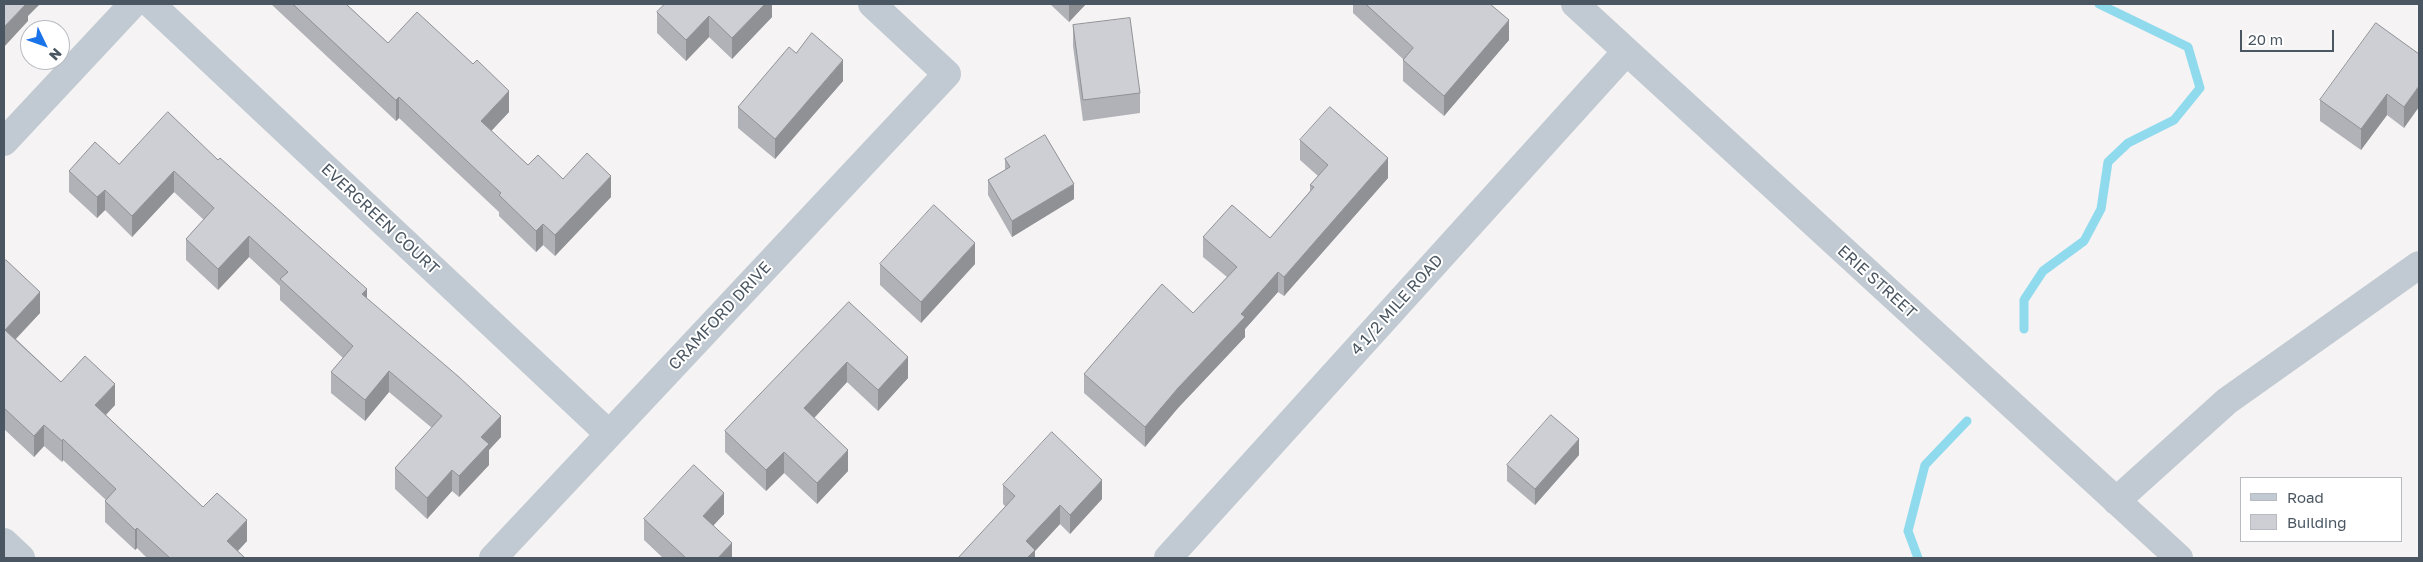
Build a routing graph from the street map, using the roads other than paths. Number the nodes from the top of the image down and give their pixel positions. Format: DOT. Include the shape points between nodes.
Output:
graph roads {
  1 [pos="133,4"];
  2 [pos="151,4"];
  3 [pos="872,4"];
  4 [pos="1576,4"];
  5 [pos="1626,52"];
  6 [pos="4,142"];
  7 [pos="2419,265"];
  8 [pos="609,434"];
  9 [pos="2116,501"];
  10 [pos="4,542"];
  11 [pos="21,558"];
  12 [pos="492,558"];
  13 [pos="1168,558"];
  14 [pos="2179,558"];
  1 -- 6 [label="street"];
  2 -- 8 [label="street, EVERGREEN COURT"];
  3 -- 8 [label="street, CRAMFORD DRIVE" via="947,74"];
  4 -- 5 [label="street, ERIE STREET"];
  5 -- 9 [label="street, ERIE STREET"];
  5 -- 13 [label="street, 4 1/2 MILE ROAD"];
  7 -- 9 [label="street" via="2227,401"];
  8 -- 12 [label="street, CRAMFORD DRIVE"];
  9 -- 14 [label="street, ERIE STREET"];
  10 -- 11 [label="street"];
}
